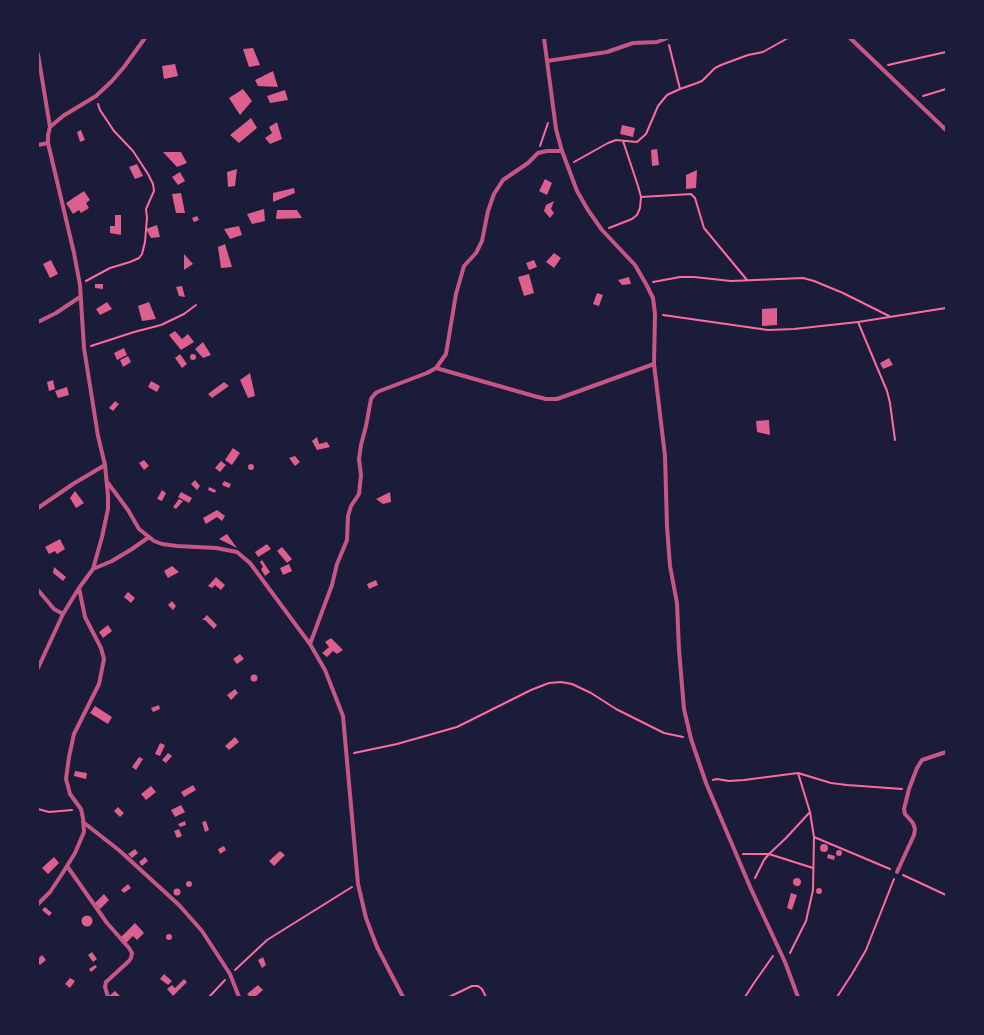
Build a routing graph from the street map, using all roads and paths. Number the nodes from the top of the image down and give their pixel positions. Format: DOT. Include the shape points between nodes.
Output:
graph roads {
  1 [pos="145,38"];
  2 [pos="544,38"];
  3 [pos="667,38"];
  4 [pos="788,38"];
  5 [pos="850,38"];
  6 [pos="668,45"];
  7 [pos="946,52"];
  8 [pos="38,54"];
  9 [pos="547,61"];
  10 [pos="879,67"];
  11 [pos="680,89"];
  12 [pos="946,89"];
  13 [pos="96,96"];
  14 [pos="914,99"];
  15 [pos="553,113"];
  16 [pos="50,127"];
  17 [pos="946,130"];
  18 [pos="623,141"];
  19 [pos="48,143"];
  20 [pos="38,145"];
  21 [pos="562,151"];
  22 [pos="538,152"];
  23 [pos="567,165"];
  24 [pos="641,198"];
  25 [pos="602,230"];
  26 [pos="747,281"];
  27 [pos="646,284"];
  28 [pos="80,285"];
  29 [pos="80,297"];
  30 [pos="196,305"];
  31 [pos="946,308"];
  32 [pos="655,314"];
  33 [pos="890,317"];
  34 [pos="38,322"];
  35 [pos="858,322"];
  36 [pos="84,348"];
  37 [pos="654,364"];
  38 [pos="436,368"];
  39 [pos="895,440"];
  40 [pos="105,464"];
  41 [pos="108,482"];
  42 [pos="38,508"];
  43 [pos="149,537"];
  44 [pos="94,569"];
  45 [pos="79,588"];
  46 [pos="38,590"];
  47 [pos="63,614"];
  48 [pos="310,644"];
  49 [pos="38,668"];
  50 [pos="691,739"];
  51 [pos="946,752"];
  52 [pos="347,755"];
  53 [pos="798,773"];
  54 [pos="706,783"];
  55 [pos="909,790"];
  56 [pos="38,809"];
  57 [pos="81,809"];
  58 [pos="810,812"];
  59 [pos="83,822"];
  60 [pos="814,837"];
  61 [pos="736,854"];
  62 [pos="769,854"];
  63 [pos="67,866"];
  64 [pos="814,868"];
  65 [pos="897,872"];
  66 [pos="358,884"];
  67 [pos="751,889"];
  68 [pos="946,894"];
  69 [pos="38,904"];
  70 [pos="779,948"];
  71 [pos="785,962"];
  72 [pos="230,974"];
  73 [pos="108,997"];
  74 [pos="209,997"];
  75 [pos="239,997"];
  76 [pos="403,997"];
  77 [pos="449,997"];
  78 [pos="486,997"];
  79 [pos="745,997"];
  80 [pos="798,997"];
  81 [pos="837,997"];
  1 -- 13 [label="street" via="124,67"];
  2 -- 9 [label="street"];
  3 -- 9 [label="street" via="657,42 633,43 606,52"];
  4 -- 11 [label="path" via="763,52 721,65 702,81"];
  5 -- 10 [label="street"];
  6 -- 11 [label="path"];
  7 -- 10 [label="path"];
  8 -- 16 [label="street"];
  9 -- 15 [label="street"];
  10 -- 14 [label="street"];
  11 -- 18 [label="path" via="661,100 642,139 637,142"];
  12 -- 14 [label="path"];
  13 -- 16 [label="street"];
  13 -- 28 [label="path" via="100,110 133,151 148,174 154,191 146,209 144,242 139,258 110,268"];
  14 -- 17 [label="street"];
  15 -- 21 [label="street"];
  15 -- 22 [label="path"];
  16 -- 19 [label="street"];
  18 -- 23 [label="path" via="608,143"];
  18 -- 24 [label="path"];
  19 -- 20 [label="street"];
  19 -- 28 [label="street"];
  21 -- 22 [label="street"];
  21 -- 23 [label="street"];
  22 -- 38 [label="street" via="528,163 503,180 494,194 482,241 476,253 464,266 456,294 446,354"];
  23 -- 25 [label="street" via="577,191"];
  24 -- 25 [label="path" via="637,215 626,222"];
  24 -- 26 [label="path" via="691,194 695,198 704,228"];
  25 -- 27 [label="street" via="635,265"];
  26 -- 27 [label="path" via="680,277"];
  26 -- 33 [label="path" via="802,278 814,281"];
  27 -- 32 [label="street" via="653,298"];
  28 -- 29 [label="street"];
  29 -- 34 [label="street"];
  29 -- 36 [label="street"];
  30 -- 36 [label="path" via="161,325"];
  31 -- 33 [label="path"];
  32 -- 35 [label="path" via="768,330"];
  32 -- 37 [label="street"];
  33 -- 35 [label="path"];
  35 -- 39 [label="path" via="887,391"];
  36 -- 40 [label="street"];
  37 -- 38 [label="street" via="557,399 534,396"];
  37 -- 50 [label="street" via="665,456 667,526 676,603 681,687"];
  38 -- 48 [label="street" via="377,392 371,399 359,459 359,494 351,506 347,540"];
  40 -- 41 [label="street"];
  40 -- 42 [label="street"];
  41 -- 43 [label="street" via="139,529"];
  41 -- 44 [label="street" via="108,509"];
  43 -- 44 [label="street" via="132,550"];
  43 -- 48 [label="street" via="162,544 237,552 250,563"];
  44 -- 45 [label="street"];
  45 -- 47 [label="street"];
  45 -- 57 [label="street" via="85,616 104,659 99,684 74,734 69,757 66,779 70,794"];
  46 -- 47 [label="street" via="54,609"];
  47 -- 49 [label="street"];
  48 -- 52 [label="street" via="325,670 344,716"];
  50 -- 52 [label="path" via="664,733 616,709 591,693 561,682 549,683 531,690 457,727"];
  50 -- 54 [label="street"];
  51 -- 55 [label="street" via="919,764"];
  52 -- 66 [label="street"];
  53 -- 54 [label="path" via="729,781 716,779"];
  53 -- 55 [label="path" via="847,786"];
  53 -- 58 [label="path"];
  54 -- 61 [label="street"];
  55 -- 65 [label="street" via="904,809 915,829"];
  56 -- 57 [label="path" via="49,812"];
  57 -- 59 [label="street"];
  58 -- 60 [label="path"];
  58 -- 62 [label="path"];
  59 -- 63 [label="street" via="84,832"];
  59 -- 72 [label="street" via="179,906 202,931"];
  60 -- 64 [label="path"];
  60 -- 65 [label="path"];
  61 -- 62 [label="path"];
  61 -- 67 [label="street"];
  62 -- 64 [label="path"];
  62 -- 67 [label="path" via="759,869"];
  63 -- 69 [label="street" via="50,892"];
  63 -- 73 [label="street" via="102,917 132,954 129,961 106,982"];
  64 -- 71 [label="path" via="808,915"];
  65 -- 68 [label="path"];
  65 -- 81 [label="path" via="866,950"];
  66 -- 72 [label="path" via="267,940"];
  66 -- 76 [label="street" via="366,918 377,947"];
  67 -- 70 [label="street"];
  70 -- 71 [label="street"];
  70 -- 79 [label="path"];
  71 -- 80 [label="street"];
  72 -- 74 [label="path"];
  72 -- 75 [label="street"];
  77 -- 78 [label="path" via="472,986 482,989"];
}
